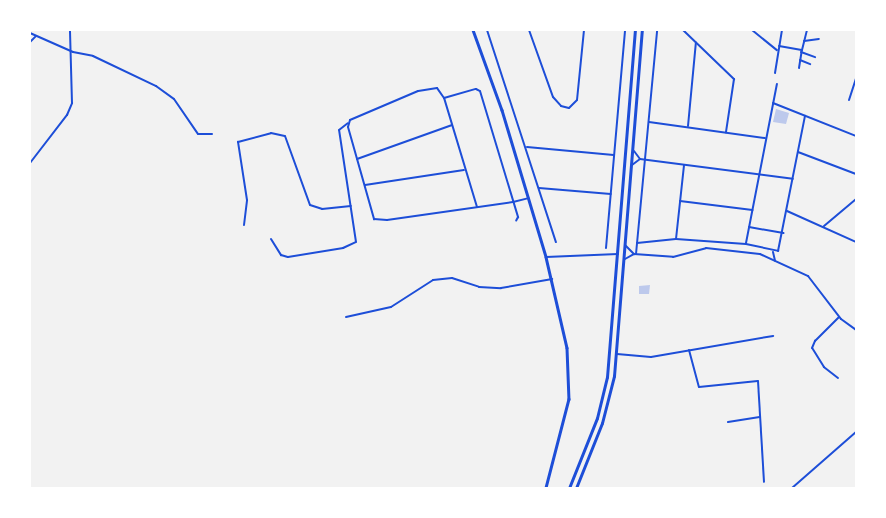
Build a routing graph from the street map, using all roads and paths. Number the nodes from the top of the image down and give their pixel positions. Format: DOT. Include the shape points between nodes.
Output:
graph roads {
  1 [pos="70,30"];
  2 [pos="473,30"];
  3 [pos="487,30"];
  4 [pos="529,30"];
  5 [pos="584,30"];
  6 [pos="625,30"];
  7 [pos="635,30"];
  8 [pos="644,30"];
  9 [pos="657,30"];
  10 [pos="683,30"];
  11 [pos="752,30"];
  12 [pos="782,30"];
  13 [pos="806,30"];
  14 [pos="30,33"];
  15 [pos="36,36"];
  16 [pos="819,39"];
  17 [pos="804,41"];
  18 [pos="30,42"];
  19 [pos="696,42"];
  20 [pos="779,46"];
  21 [pos="778,51"];
  22 [pos="802,51"];
  23 [pos="73,52"];
  24 [pos="815,57"];
  25 [pos="800,60"];
  26 [pos="810,64"];
  27 [pos="798,68"];
  28 [pos="775,73"];
  29 [pos="856,78"];
  30 [pos="776,84"];
  31 [pos="855,87"];
  32 [pos="444,98"];
  33 [pos="849,100"];
  34 [pos="772,103"];
  35 [pos="805,116"];
  36 [pos="648,122"];
  37 [pos="348,123"];
  38 [pos="452,125"];
  39 [pos="688,126"];
  40 [pos="726,132"];
  41 [pos="212,134"];
  42 [pos="856,136"];
  43 [pos="765,138"];
  44 [pos="527,147"];
  45 [pos="633,149"];
  46 [pos="798,152"];
  47 [pos="615,155"];
  48 [pos="640,158"];
  49 [pos="357,159"];
  50 [pos="644,159"];
  51 [pos="30,163"];
  52 [pos="684,165"];
  53 [pos="631,166"];
  54 [pos="465,170"];
  55 [pos="758,174"];
  56 [pos="856,174"];
  57 [pos="793,180"];
  58 [pos="365,185"];
  59 [pos="539,188"];
  60 [pos="611,194"];
  61 [pos="529,198"];
  62 [pos="856,200"];
  63 [pos="680,201"];
  64 [pos="514,202"];
  65 [pos="351,206"];
  66 [pos="477,207"];
  67 [pos="752,210"];
  68 [pos="787,211"];
  69 [pos="516,221"];
  70 [pos="244,226"];
  71 [pos="824,226"];
  72 [pos="749,227"];
  73 [pos="783,233"];
  74 [pos="271,239"];
  75 [pos="676,239"];
  76 [pos="556,242"];
  77 [pos="856,242"];
  78 [pos="637,243"];
  79 [pos="746,244"];
  80 [pos="625,245"];
  81 [pos="606,248"];
  82 [pos="773,252"];
  83 [pos="618,254"];
  84 [pos="635,254"];
  85 [pos="546,257"];
  86 [pos="624,260"];
  87 [pos="775,261"];
  88 [pos="552,279"];
  89 [pos="839,316"];
  90 [pos="346,317"];
  91 [pos="856,330"];
  92 [pos="773,336"];
  93 [pos="689,350"];
  94 [pos="616,354"];
  95 [pos="838,378"];
  96 [pos="760,416"];
  97 [pos="728,422"];
  98 [pos="856,432"];
  99 [pos="764,482"];
  100 [pos="546,488"];
  101 [pos="569,488"];
  102 [pos="576,488"];
  103 [pos="792,488"];
  1 -- 23 [label="street"];
  2 -- 61 [label="street"];
  3 -- 44 [label="street"];
  4 -- 5 [label="street" via="553,97 561,106 569,108 577,100"];
  6 -- 47 [label="street"];
  7 -- 83 [label="main road"];
  8 -- 45 [label="main road" via="641,35"];
  9 -- 36 [label="street"];
  10 -- 19 [label="street"];
  11 -- 21 [label="street"];
  12 -- 20 [label="street"];
  13 -- 17 [label="street"];
  14 -- 15 [label="street"];
  15 -- 18 [label="street"];
  15 -- 23 [label="street"];
  16 -- 17 [label="street"];
  17 -- 22 [label="street"];
  19 -- 39 [label="street"];
  19 -- 40 [label="street" via="734,79"];
  20 -- 21 [label="street"];
  20 -- 22 [label="street"];
  21 -- 28 [label="street"];
  22 -- 24 [label="street"];
  22 -- 25 [label="street"];
  23 -- 41 [label="street" via="93,56 156,86 174,99 198,134"];
  23 -- 51 [label="street" via="72,103"];
  25 -- 26 [label="street"];
  25 -- 27 [label="street"];
  29 -- 31 [label="street"];
  30 -- 34 [label="street"];
  31 -- 33 [label="street"];
  32 -- 37 [label="street" via="437,88 426,88 355,116"];
  32 -- 38 [label="street"];
  32 -- 64 [label="street" via="476,89 480,91"];
  34 -- 35 [label="street"];
  34 -- 43 [label="street"];
  35 -- 42 [label="street"];
  35 -- 46 [label="street"];
  36 -- 39 [label="street"];
  36 -- 50 [label="street"];
  37 -- 49 [label="street"];
  37 -- 65 [label="street" via="339,130"];
  38 -- 49 [label="street"];
  38 -- 54 [label="street"];
  39 -- 40 [label="street"];
  40 -- 43 [label="street"];
  43 -- 55 [label="street"];
  44 -- 47 [label="street"];
  44 -- 59 [label="street"];
  45 -- 48 [label="street"];
  45 -- 53 [label="main road"];
  46 -- 56 [label="street"];
  46 -- 57 [label="street"];
  47 -- 60 [label="street"];
  48 -- 50 [label="street"];
  48 -- 53 [label="street"];
  49 -- 58 [label="street"];
  50 -- 52 [label="street"];
  50 -- 78 [label="street"];
  52 -- 55 [label="street"];
  52 -- 63 [label="street"];
  53 -- 80 [label="main road"];
  54 -- 58 [label="street"];
  54 -- 66 [label="street"];
  55 -- 57 [label="street"];
  55 -- 67 [label="street"];
  57 -- 68 [label="street"];
  58 -- 66 [label="street" via="372,217 377,221"];
  59 -- 60 [label="street"];
  59 -- 76 [label="street"];
  60 -- 81 [label="street"];
  61 -- 64 [label="street"];
  61 -- 85 [label="street"];
  62 -- 71 [label="street"];
  63 -- 67 [label="street"];
  63 -- 75 [label="street"];
  64 -- 66 [label="street"];
  64 -- 69 [label="street"];
  65 -- 70 [label="street" via="322,209 310,206 284,136 271,133 238,142 247,200"];
  65 -- 74 [label="street" via="357,239 351,246 288,258 281,255"];
  67 -- 72 [label="street"];
  68 -- 71 [label="street"];
  68 -- 73 [label="street"];
  71 -- 77 [label="street"];
  72 -- 73 [label="street"];
  72 -- 79 [label="street"];
  73 -- 82 [label="street" via="778,251"];
  75 -- 78 [label="street"];
  75 -- 79 [label="street"];
  78 -- 84 [label="street"];
  79 -- 82 [label="street"];
  80 -- 84 [label="street"];
  80 -- 86 [label="main road"];
  82 -- 87 [label="street"];
  83 -- 85 [label="street"];
  83 -- 101 [label="main road" via="607,377 597,418"];
  84 -- 86 [label="street"];
  84 -- 87 [label="street" via="673,257 706,248 760,254"];
  85 -- 88 [label="street"];
  86 -- 94 [label="main road"];
  87 -- 89 [label="street" via="813,280"];
  88 -- 90 [label="street" via="501,288 452,278 432,280 391,307"];
  88 -- 100 [label="street" via="571,382 565,423"];
  89 -- 91 [label="street"];
  89 -- 95 [label="street" via="812,348 824,367"];
  92 -- 93 [label="street"];
  93 -- 94 [label="street" via="651,357"];
  93 -- 96 [label="street" via="699,387 758,381"];
  94 -- 102 [label="main road" via="602,423"];
  96 -- 97 [label="street"];
  96 -- 99 [label="street"];
  98 -- 103 [label="street"];
}
